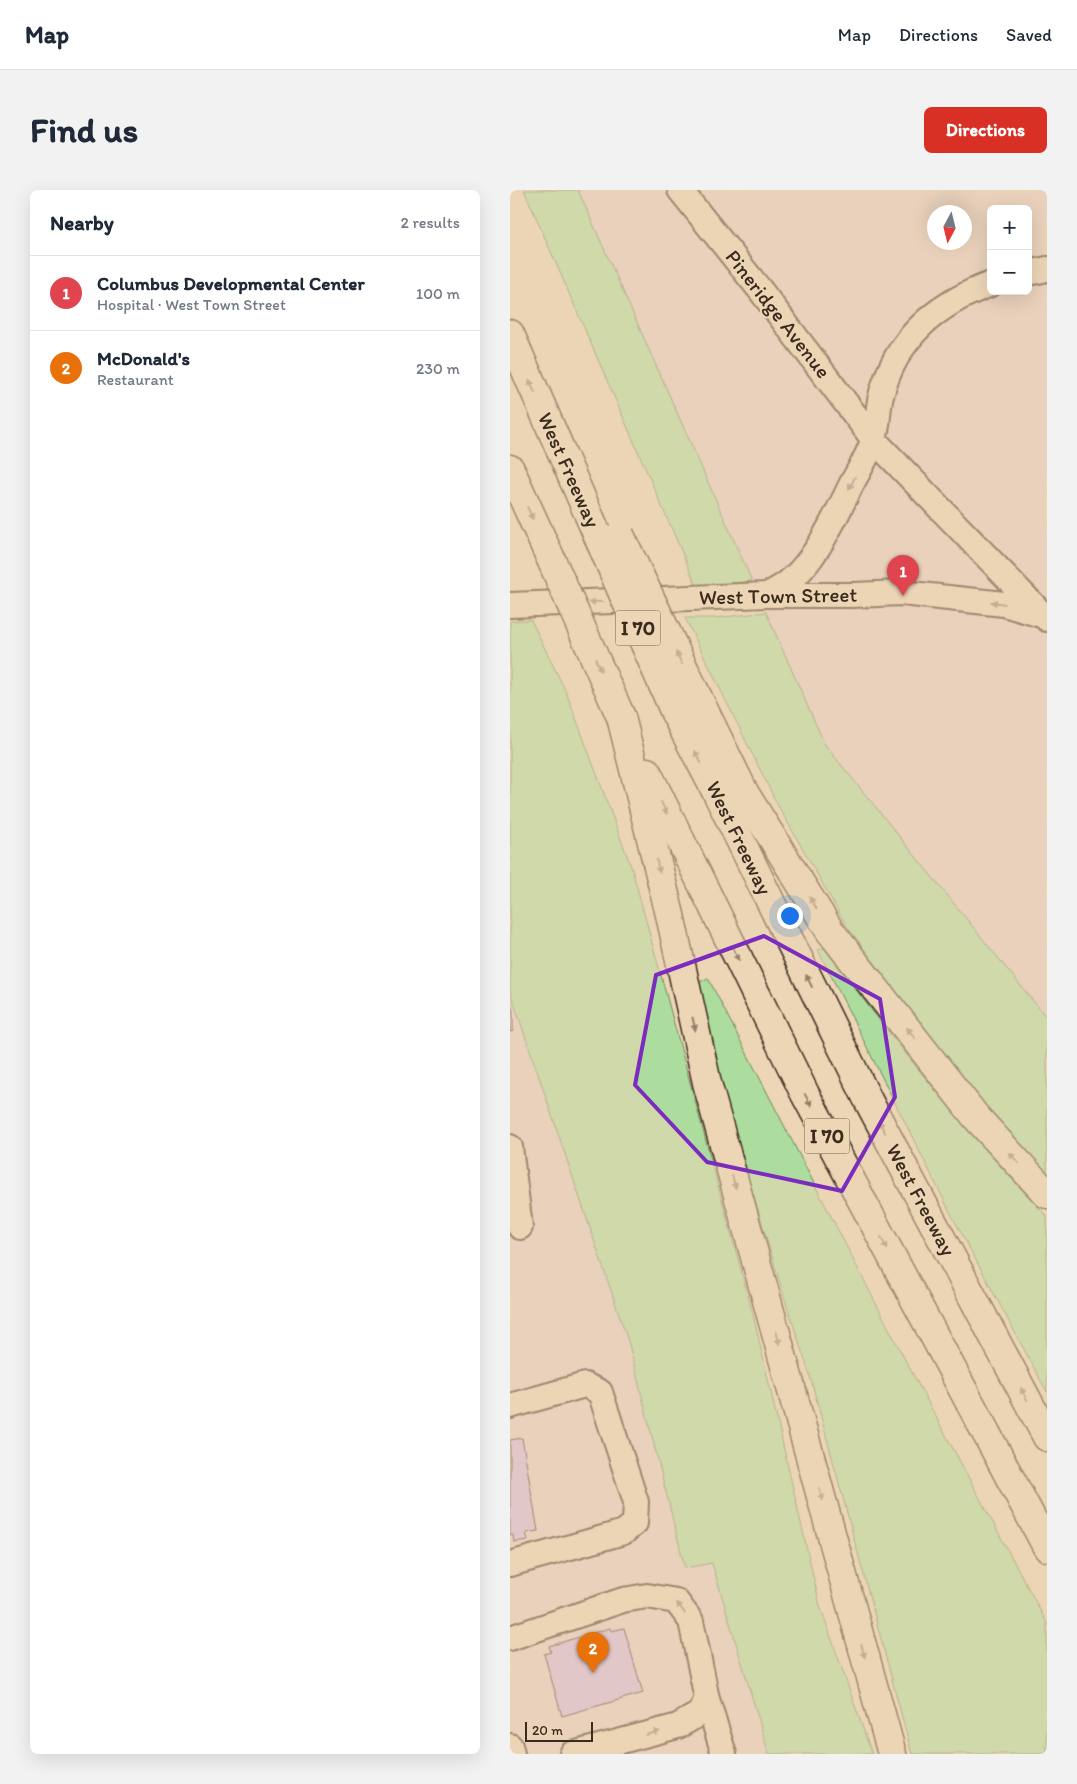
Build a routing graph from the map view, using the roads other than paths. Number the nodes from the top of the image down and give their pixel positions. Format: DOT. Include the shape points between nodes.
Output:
graph roads {
  1 [pos="680,190"];
  2 [pos="1047,268"];
  3 [pos="1032,271"];
  4 [pos="987,285"];
  5 [pos="510,334"];
  6 [pos="874,440"];
  7 [pos="510,469"];
  8 [pos="610,539"];
  9 [pos="767,595"];
  10 [pos="510,605"];
  11 [pos="1046,618"];
  12 [pos="621,717"];
  13 [pos="510,1147"];
  14 [pos="1047,1194"];
  15 [pos="520,1228"];
  16 [pos="510,1406"];
  17 [pos="1047,1437"];
  18 [pos="1047,1548"];
  19 [pos="510,1564"];
  20 [pos="510,1638"];
  21 [pos="707,1699"];
  22 [pos="510,1746"];
  23 [pos="512,1754"];
  24 [pos="572,1754"];
  25 [pos="724,1754"];
  26 [pos="892,1754"];
  1 -- 6 [label="street, Pineridge Avenue"];
  2 -- 3 [label="street"];
  4 -- 6 [label="street" via="941,308 909,337 892,364 881,396"];
  8 -- 5 [label="highway, West Freeway / I 70, one-way" via="566,463"];
  6 -- 9 [label="street, one-way" via="817,548 787,584"];
  6 -- 11 [label="street, Pineridge Avenue"];
  7 -- 12 [label="highway, I 70, one-way, bridge"];
  14 -- 8 [label="highway, one-way, bridge" via="976,1117 830,931 745,794 700,702"];
  17 -- 8 [label="highway, West Freeway / I 70, one-way, bridge" via="869,1102 718,795 674,713"];
  9 -- 10 [label="street, West Town Street, one-way"];
  11 -- 9 [label="street, West Town Street, one-way" via="1004,604 902,593"];
  12 -- 18 [label="highway, I 70, one-way" via="805,1094"];
  12 -- 26 [label="highway, one-way" via="707,1083"];
  13 -- 15 [label="street"];
  16 -- 19 [label="street" via="585,1385 600,1392 636,1502 636,1522 624,1532"];
  21 -- 20 [label="street, one-way" via="691,1622 676,1601 647,1596 623,1600"];
  24 -- 21 [label="street, one-way" via="678,1726 699,1714"];
  21 -- 25 [label="street"];
  22 -- 23 [label="street"];
}
